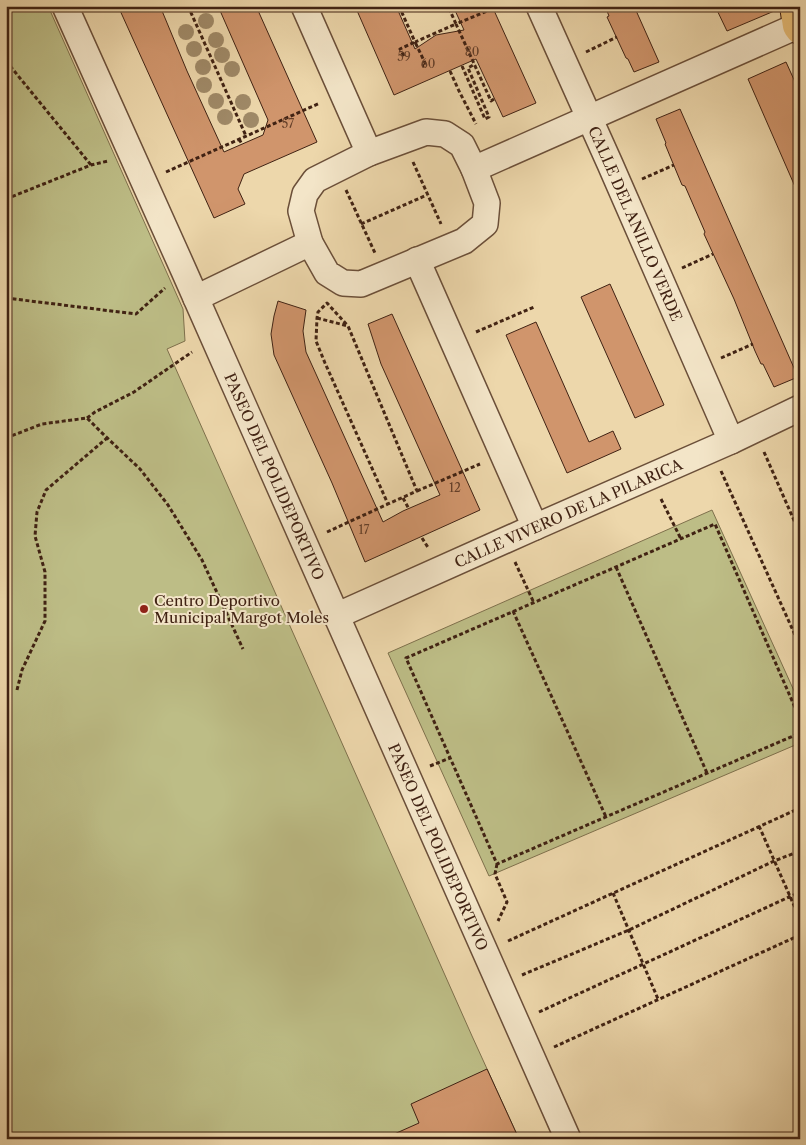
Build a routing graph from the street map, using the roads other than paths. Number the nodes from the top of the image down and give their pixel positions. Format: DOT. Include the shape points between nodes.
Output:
graph roads {
  1 [pos="65,6"];
  2 [pos="304,6"];
  3 [pos="539,6"];
  4 [pos="797,21"];
  5 [pos="589,119"];
  6 [pos="369,153"];
  7 [pos="474,169"];
  8 [pos="310,243"];
  9 [pos="417,260"];
  10 [pos="196,298"];
  11 [pos="800,408"];
  12 [pos="731,441"];
  13 [pos="535,527"];
  14 [pos="336,616"];
  15 [pos="568,1139"];
  1 -- 10 [label="street, PASEO DEL POLIDEPORTIVO"];
  2 -- 6 [label="street"];
  3 -- 5 [label="street, CALLE DEL ANILLO VERDE"];
  4 -- 5 [label="street"];
  5 -- 7 [label="street"];
  5 -- 12 [label="street, CALLE DEL ANILLO VERDE"];
  6 -- 7 [label="street" via="426,132 445,134 462,145"];
  6 -- 8 [label="street" via="315,180 305,194 301,211"];
  7 -- 9 [label="street" via="487,203 485,224 464,241"];
  8 -- 9 [label="street" via="327,273 343,283 361,284"];
  8 -- 10 [label="street"];
  9 -- 13 [label="street"];
  10 -- 14 [label="street, PASEO DEL POLIDEPORTIVO"];
  11 -- 12 [label="street, CALLE VIVERO DE LA PILARICA"];
  12 -- 13 [label="street, CALLE VIVERO DE LA PILARICA"];
  13 -- 14 [label="street, CALLE VIVERO DE LA PILARICA"];
  14 -- 15 [label="street, PASEO DEL POLIDEPORTIVO"];
}
